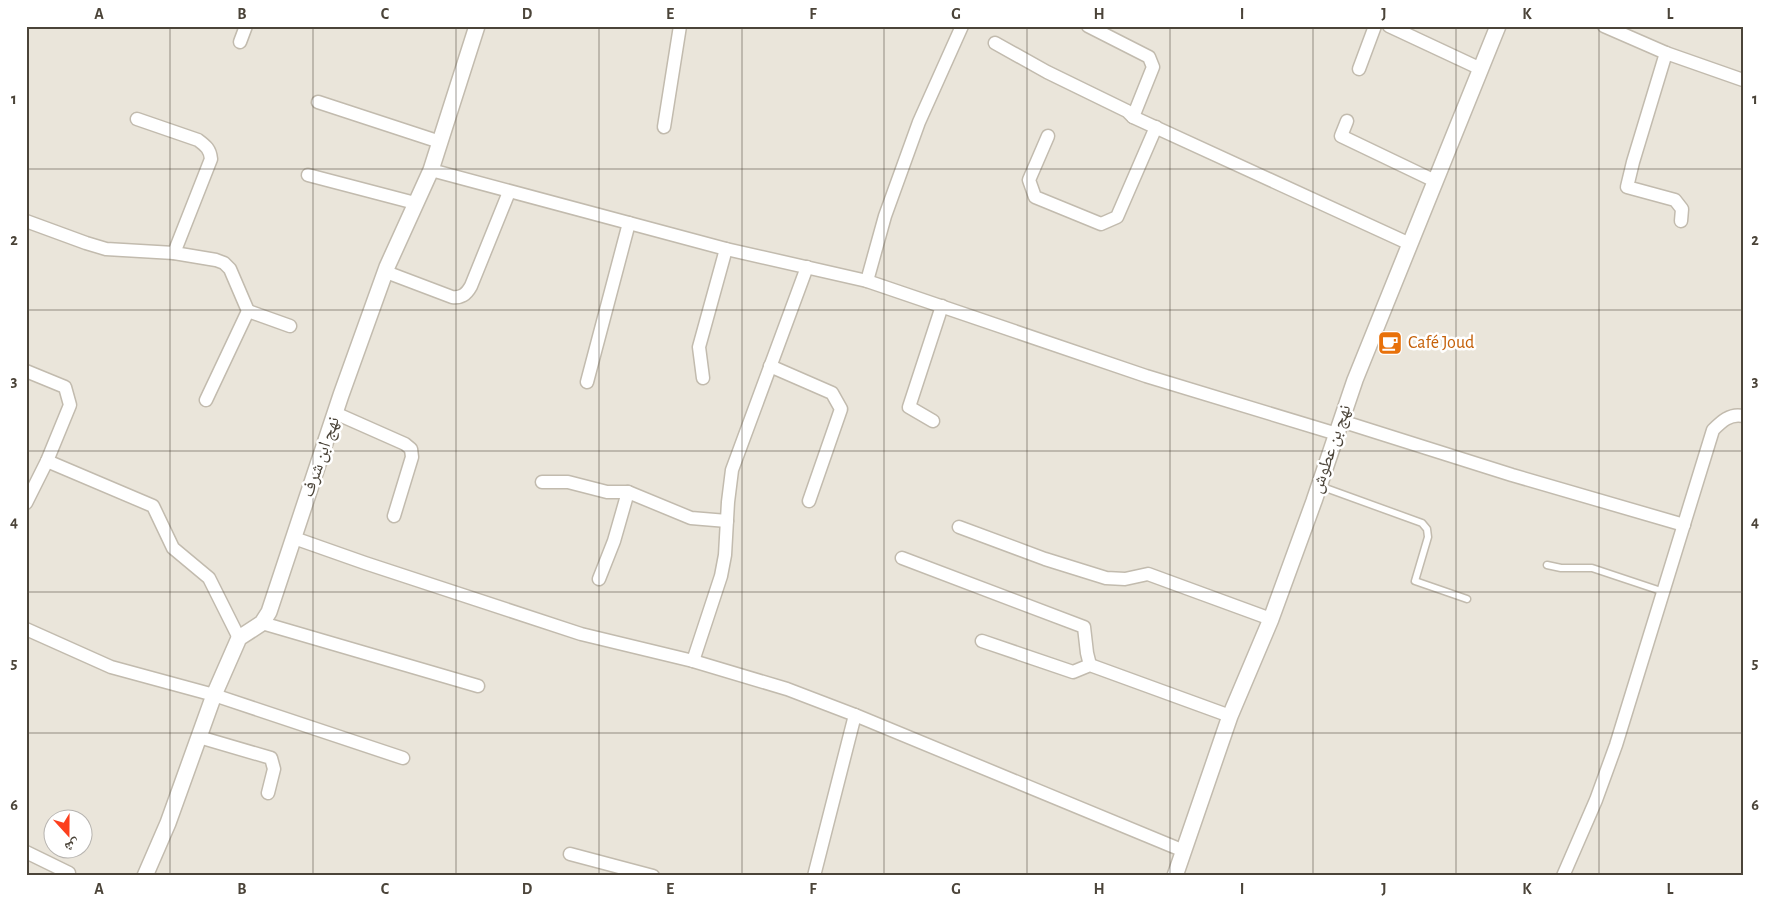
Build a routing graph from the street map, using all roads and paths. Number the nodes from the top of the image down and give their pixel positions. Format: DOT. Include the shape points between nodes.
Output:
graph roads {
  1 [pos="246,26"];
  2 [pos="477,26"];
  3 [pos="680,26"];
  4 [pos="962,26"];
  5 [pos="1088,26"];
  6 [pos="1374,26"];
  7 [pos="1389,26"];
  8 [pos="1498,26"];
  9 [pos="1604,26"];
  10 [pos="240,42"];
  11 [pos="995,43"];
  12 [pos="1666,53"];
  13 [pos="1359,69"];
  14 [pos="1481,69"];
  15 [pos="1743,80"];
  16 [pos="318,102"];
  17 [pos="1133,117"];
  18 [pos="137,119"];
  19 [pos="1347,121"];
  20 [pos="664,127"];
  21 [pos="1156,127"];
  22 [pos="1048,136"];
  23 [pos="440,142"];
  24 [pos="431,170"];
  25 [pos="308,176"];
  26 [pos="1435,181"];
  27 [pos="509,192"];
  28 [pos="416,203"];
  29 [pos="26,221"];
  30 [pos="1681,221"];
  31 [pos="629,223"];
  32 [pos="1410,244"];
  33 [pos="726,249"];
  34 [pos="174,253"];
  35 [pos="806,267"];
  36 [pos="386,272"];
  37 [pos="867,281"];
  38 [pos="942,306"];
  39 [pos="248,311"];
  40 [pos="290,326"];
  41 [pos="770,366"];
  42 [pos="26,371"];
  43 [pos="703,378"];
  44 [pos="587,382"];
  45 [pos="206,400"];
  46 [pos="335,413"];
  47 [pos="1743,416"];
  48 [pos="933,421"];
  49 [pos="1339,427"];
  50 [pos="46,461"];
  51 [pos="542,482"];
  52 [pos="1319,486"];
  53 [pos="628,492"];
  54 [pos="808,501"];
  55 [pos="26,503"];
  56 [pos="394,516"];
  57 [pos="726,521"];
  58 [pos="1684,525"];
  59 [pos="959,527"];
  60 [pos="294,538"];
  61 [pos="902,558"];
  62 [pos="1546,565"];
  63 [pos="600,579"];
  64 [pos="1664,592"];
  65 [pos="1467,600"];
  66 [pos="1271,619"];
  67 [pos="262,623"];
  68 [pos="26,628"];
  69 [pos="239,638"];
  70 [pos="982,641"];
  71 [pos="692,661"];
  72 [pos="1090,665"];
  73 [pos="478,686"];
  74 [pos="214,695"];
  75 [pos="856,715"];
  76 [pos="1230,716"];
  77 [pos="199,737"];
  78 [pos="403,758"];
  79 [pos="268,793"];
  80 [pos="1184,851"];
  81 [pos="26,852"];
  82 [pos="570,854"];
  83 [pos="69,874"];
  84 [pos="145,876"];
  85 [pos="653,876"];
  86 [pos="814,876"];
  87 [pos="1175,876"];
  88 [pos="1563,876"];
  1 -- 10 [label="street"];
  2 -- 23 [label="street, نهج ابن شرف"];
  3 -- 20 [label="street"];
  4 -- 37 [label="street" via="919,122 885,216"];
  5 -- 17 [label="street" via="1149,57 1153,67"];
  6 -- 13 [label="street"];
  7 -- 14 [label="street"];
  8 -- 14 [label="street, نهج بن عطوش"];
  9 -- 12 [label="street"];
  11 -- 17 [label="street"];
  12 -- 15 [label="street"];
  12 -- 30 [label="street" via="1627,187 1676,200 1682,208"];
  14 -- 26 [label="street, نهج بن عطوش"];
  16 -- 23 [label="street"];
  17 -- 21 [label="street"];
  18 -- 34 [label="street" via="198,140 210,151 211,159"];
  19 -- 26 [label="street" via="1341,136"];
  21 -- 22 [label="street" via="1117,217 1101,224 1035,197 1028,180"];
  21 -- 32 [label="street"];
  23 -- 24 [label="street, نهج ابن شرف"];
  24 -- 27 [label="street"];
  24 -- 28 [label="street, نهج ابن شرف"];
  25 -- 28 [label="street"];
  26 -- 32 [label="street, نهج بن عطوش"];
  27 -- 31 [label="street"];
  27 -- 36 [label="street" via="471,286 464,295 452,297"];
  28 -- 36 [label="street, نهج ابن شرف"];
  29 -- 34 [label="street" via="106,249"];
  31 -- 33 [label="street"];
  31 -- 44 [label="street"];
  32 -- 49 [label="street, نهج بن عطوش"];
  33 -- 35 [label="street"];
  33 -- 43 [label="street" via="699,347"];
  34 -- 39 [label="street" via="224,263 230,269"];
  35 -- 37 [label="street"];
  35 -- 41 [label="street"];
  36 -- 46 [label="street, نهج ابن شرف"];
  37 -- 38 [label="street"];
  38 -- 48 [label="street" via="909,406"];
  38 -- 49 [label="street" via="1146,376"];
  39 -- 40 [label="street"];
  39 -- 45 [label="street"];
  41 -- 54 [label="street" via="832,393 841,409"];
  41 -- 57 [label="street" via="732,470"];
  42 -- 50 [label="street" via="65,387 70,405"];
  46 -- 56 [label="street" via="411,449 412,458"];
  46 -- 60 [label="street, نهج ابن شرف"];
  47 -- 58 [label="street" via="1736,414 1724,419 1713,430"];
  49 -- 52 [label="street, نهج بن عطوش"];
  49 -- 58 [label="street"];
  50 -- 55 [label="street"];
  50 -- 69 [label="street" via="153,506 173,548 209,578"];
  51 -- 53 [label="street" via="568,482 607,492"];
  52 -- 65 [label="lane" via="1422,522 1428,537 1415,581"];
  52 -- 66 [label="street, نهج بن عطوش"];
  53 -- 57 [label="street" via="691,518"];
  53 -- 63 [label="street"];
  57 -- 71 [label="street" via="721,576"];
  58 -- 64 [label="street"];
  59 -- 66 [label="street" via="1106,578 1125,579 1148,574"];
  60 -- 67 [label="street, نهج ابن شرف"];
  60 -- 71 [label="street" via="581,634"];
  61 -- 72 [label="street" via="1084,626"];
  62 -- 64 [label="lane" via="1592,568"];
  64 -- 88 [label="street" via="1616,745"];
  66 -- 76 [label="street, نهج بن عطوش"];
  67 -- 69 [label="street"];
  67 -- 73 [label="street"];
  68 -- 74 [label="street" via="111,666"];
  69 -- 74 [label="street"];
  70 -- 72 [label="street" via="1072,672"];
  71 -- 75 [label="street" via="787,689"];
  72 -- 76 [label="street"];
  74 -- 77 [label="street"];
  74 -- 78 [label="street"];
  75 -- 80 [label="street"];
  75 -- 86 [label="street"];
  76 -- 80 [label="street, نهج بن عطوش"];
  77 -- 79 [label="street" via="272,758 274,769"];
  77 -- 84 [label="street"];
  80 -- 87 [label="street, نهج بن عطوش"];
  81 -- 83 [label="street"];
  82 -- 85 [label="street"];
}
